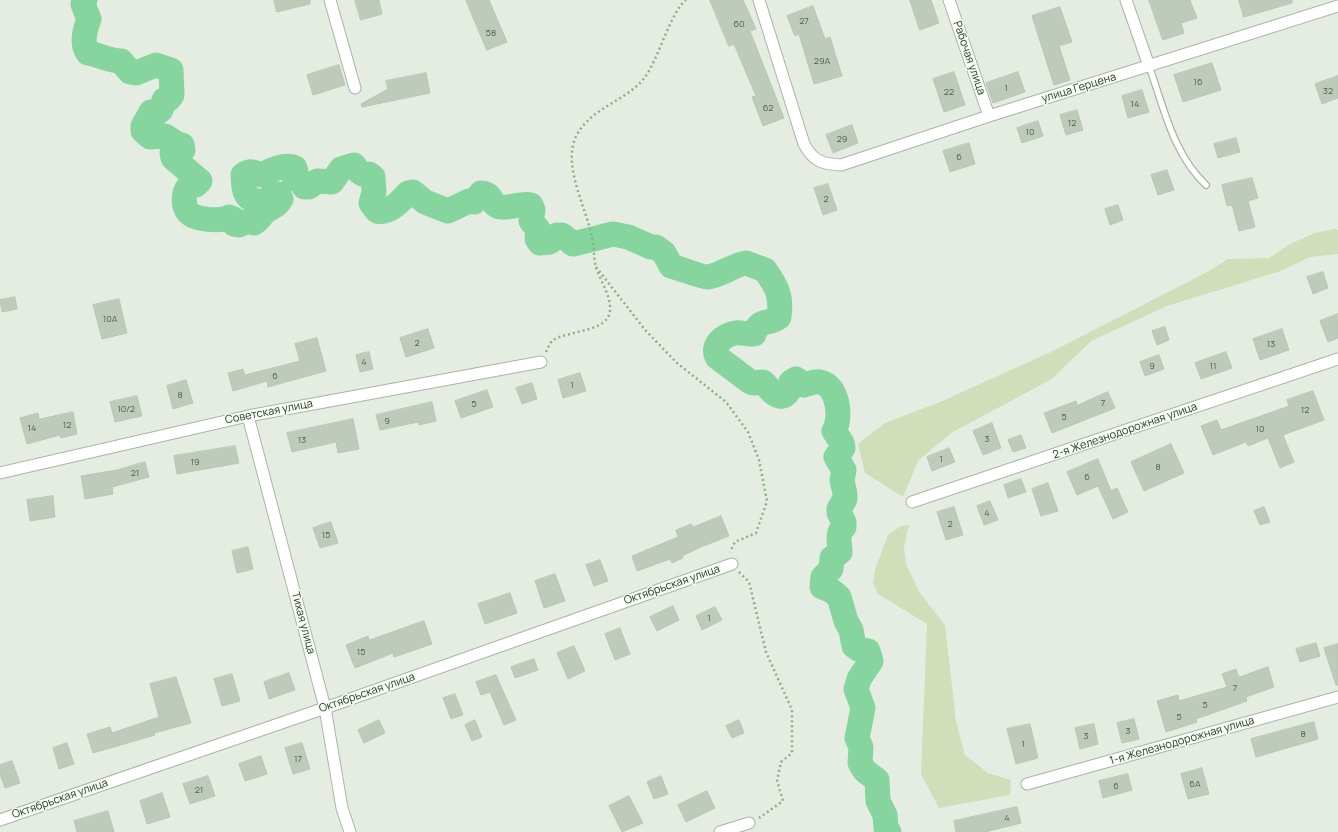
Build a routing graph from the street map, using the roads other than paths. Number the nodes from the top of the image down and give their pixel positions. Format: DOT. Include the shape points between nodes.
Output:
graph roads {
  1 [pos="330,0"];
  2 [pos="759,0"];
  3 [pos="949,0"];
  4 [pos="1126,0"];
  5 [pos="1338,6"];
  6 [pos="1149,66"];
  7 [pos="355,88"];
  8 [pos="989,116"];
  9 [pos="1206,185"];
  10 [pos="1338,359"];
  11 [pos="541,362"];
  12 [pos="248,416"];
  13 [pos="0,473"];
  14 [pos="912,502"];
  15 [pos="732,564"];
  16 [pos="1338,697"];
  17 [pos="325,708"];
  18 [pos="1027,784"];
  19 [pos="0,820"];
  20 [pos="749,823"];
  21 [pos="350,832"];
  22 [pos="720,832"];
  1 -- 7 [label="street"];
  2 -- 8 [label="street, улица Герцена" via="804,144 811,156 835,165 850,163"];
  3 -- 8 [label="street, Рабочая улица"];
  4 -- 6 [label="street"];
  5 -- 6 [label="street, улица Герцена"];
  6 -- 8 [label="street, улица Герцена"];
  6 -- 9 [label="lane" via="1180,151 1191,170"];
  10 -- 14 [label="street, 2-я Железнодорожная улица"];
  11 -- 12 [label="street, Советская улица"];
  12 -- 13 [label="street, Советская улица"];
  12 -- 17 [label="street, Тихая улица"];
  15 -- 17 [label="street, Октябрьская улица"];
  16 -- 18 [label="street, 1-я Железнодорожная улица"];
  17 -- 19 [label="street, Октябрьская улица"];
  17 -- 21 [label="street, Тихая улица" via="342,808"];
  20 -- 22 [label="street"];
}
